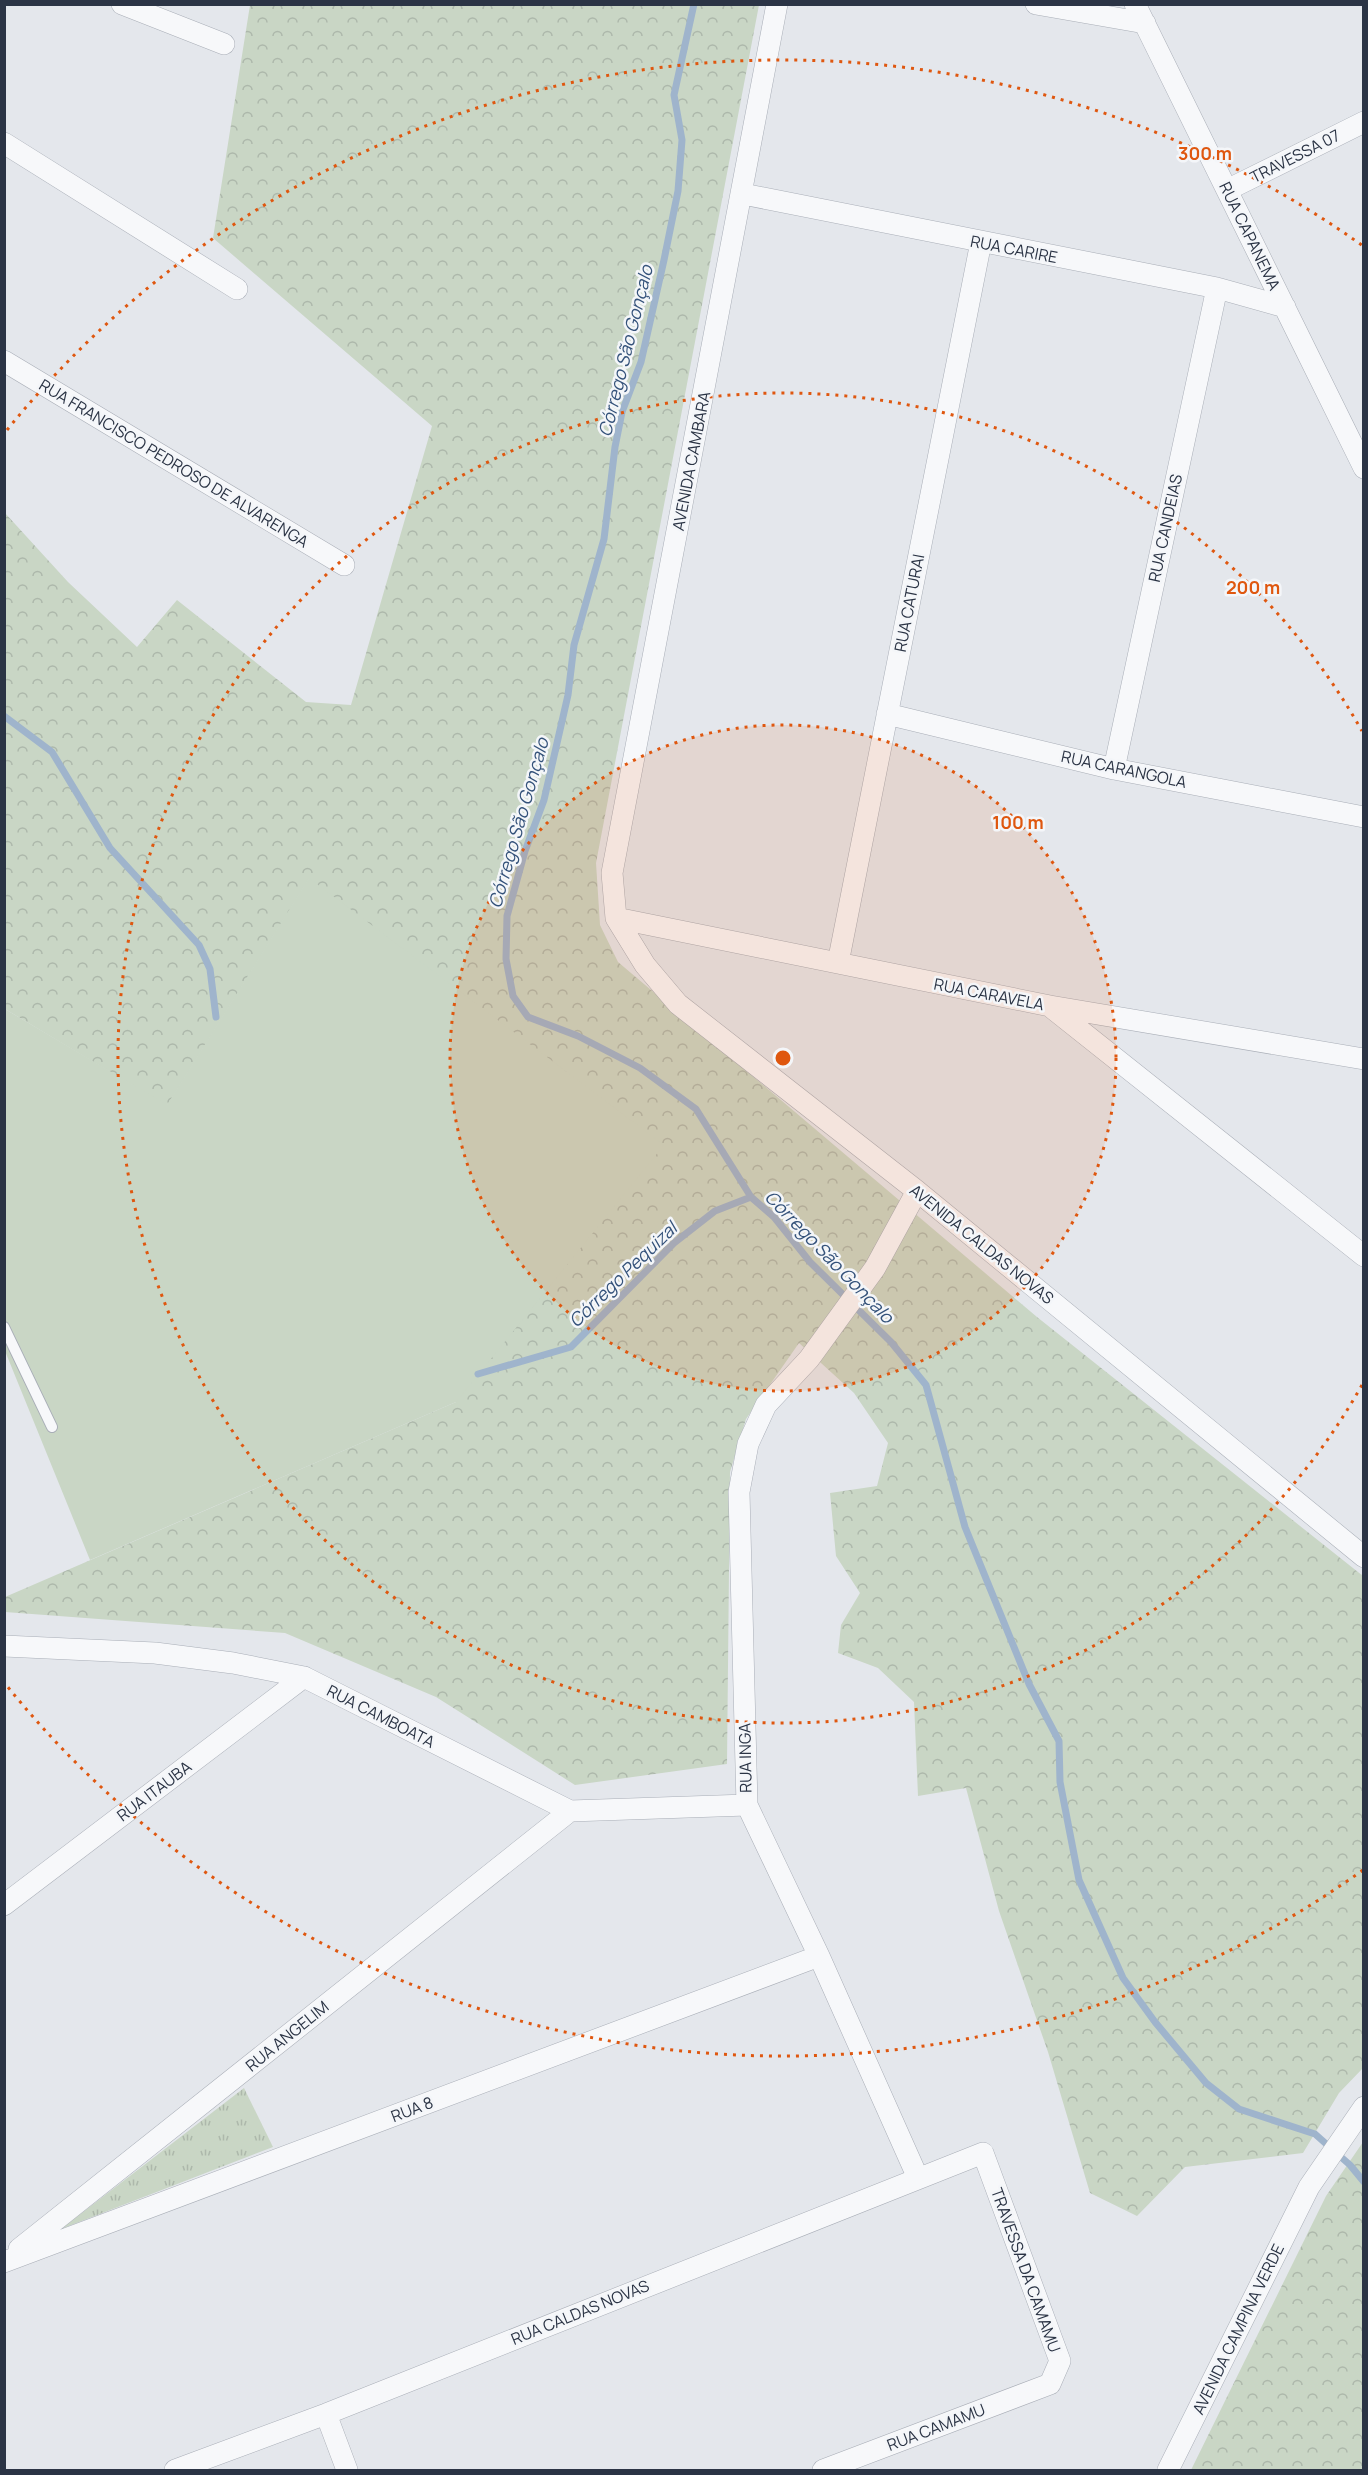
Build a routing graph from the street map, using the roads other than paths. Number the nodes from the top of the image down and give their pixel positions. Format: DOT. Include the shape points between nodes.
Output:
graph roads {
  1 [pos="122,4"];
  2 [pos="777,4"];
  3 [pos="1036,4"];
  4 [pos="1140,14"];
  5 [pos="225,44"];
  6 [pos="1364,122"];
  7 [pos="4,143"];
  8 [pos="1227,190"];
  9 [pos="743,194"];
  10 [pos="981,242"];
  11 [pos="1217,288"];
  12 [pos="237,289"];
  13 [pos="1285,307"];
  14 [pos="4,361"];
  15 [pos="1364,468"];
  16 [pos="344,565"];
  17 [pos="887,714"];
  18 [pos="1114,769"];
  19 [pos="1364,817"];
  20 [pos="616,918"];
  21 [pos="838,963"];
  22 [pos="1050,1006"];
  23 [pos="1364,1059"];
  24 [pos="917,1191"];
  25 [pos="1364,1256"];
  26 [pos="4,1327"];
  27 [pos="52,1428"];
  28 [pos="1364,1557"];
  29 [pos="4,1646"];
  30 [pos="304,1677"];
  31 [pos="747,1805"];
  32 [pos="570,1811"];
  33 [pos="4,1905"];
  34 [pos="819,1956"];
  35 [pos="1364,2107"];
  36 [pos="984,2154"];
  37 [pos="918,2178"];
  38 [pos="4,2261"];
  39 [pos="1050,2384"];
  40 [pos="326,2414"];
  41 [pos="175,2470"];
  42 [pos="347,2470"];
  43 [pos="823,2470"];
  44 [pos="1168,2470"];
  1 -- 5 [label="street"];
  2 -- 9 [label="street, AVENIDA CAMBARA"];
  3 -- 4 [label="street"];
  4 -- 8 [label="street, RUA CAPANEMA"];
  6 -- 8 [label="street, TRAVESSA 07"];
  7 -- 12 [label="street"];
  8 -- 13 [label="street, RUA CAPANEMA"];
  9 -- 10 [label="street, RUA CARIRE"];
  9 -- 20 [label="street, AVENIDA CAMBARA" via="612,873"];
  10 -- 11 [label="street, RUA CARIRE"];
  10 -- 17 [label="street, RUA CATURAI"];
  11 -- 13 [label="street, RUA CARIRE"];
  11 -- 18 [label="street, RUA CANDEIAS"];
  13 -- 15 [label="street, RUA CAPANEMA"];
  14 -- 16 [label="street, RUA FRANCISCO PEDROSO DE ALVARENGA"];
  17 -- 18 [label="street, RUA CARANGOLA"];
  17 -- 21 [label="street, RUA CATURAI"];
  18 -- 19 [label="street, RUA CARANGOLA"];
  20 -- 21 [label="street, RUA CARAVELA"];
  20 -- 24 [label="street, AVENIDA CALDAS NOVAS" via="645,965 678,1004"];
  21 -- 22 [label="street, RUA CARAVELA"];
  22 -- 23 [label="street, RUA CARAVELA"];
  22 -- 25 [label="street"];
  24 -- 28 [label="street, AVENIDA CALDAS NOVAS"];
  24 -- 31 [label="street, RUA INGA" via="875,1268 809,1359 766,1405 748,1444 739,1492"];
  26 -- 27 [label="lane"];
  29 -- 30 [label="street, RUA CAMBOATA" via="155,1653"];
  30 -- 32 [label="street, RUA CAMBOATA"];
  30 -- 33 [label="street, RUA ITAUBA"];
  31 -- 32 [label="street, RUA CAMBOATA"];
  31 -- 34 [label="street, RUA INGA"];
  32 -- 38 [label="street, RUA ANGELIM"];
  34 -- 37 [label="street, RUA INGA"];
  34 -- 38 [label="street, RUA 8"];
  35 -- 44 [label="street, AVENIDA CAMPINA VERDE" via="1309,2187"];
  36 -- 37 [label="street, RUA CALDAS NOVAS"];
  36 -- 39 [label="street, TRAVESSA DA CAMAMU" via="1060,2361"];
  37 -- 40 [label="street, RUA CALDAS NOVAS"];
  39 -- 43 [label="street, RUA CAMAMU"];
  40 -- 41 [label="street, RUA CALDAS NOVAS"];
  40 -- 42 [label="street"];
}
